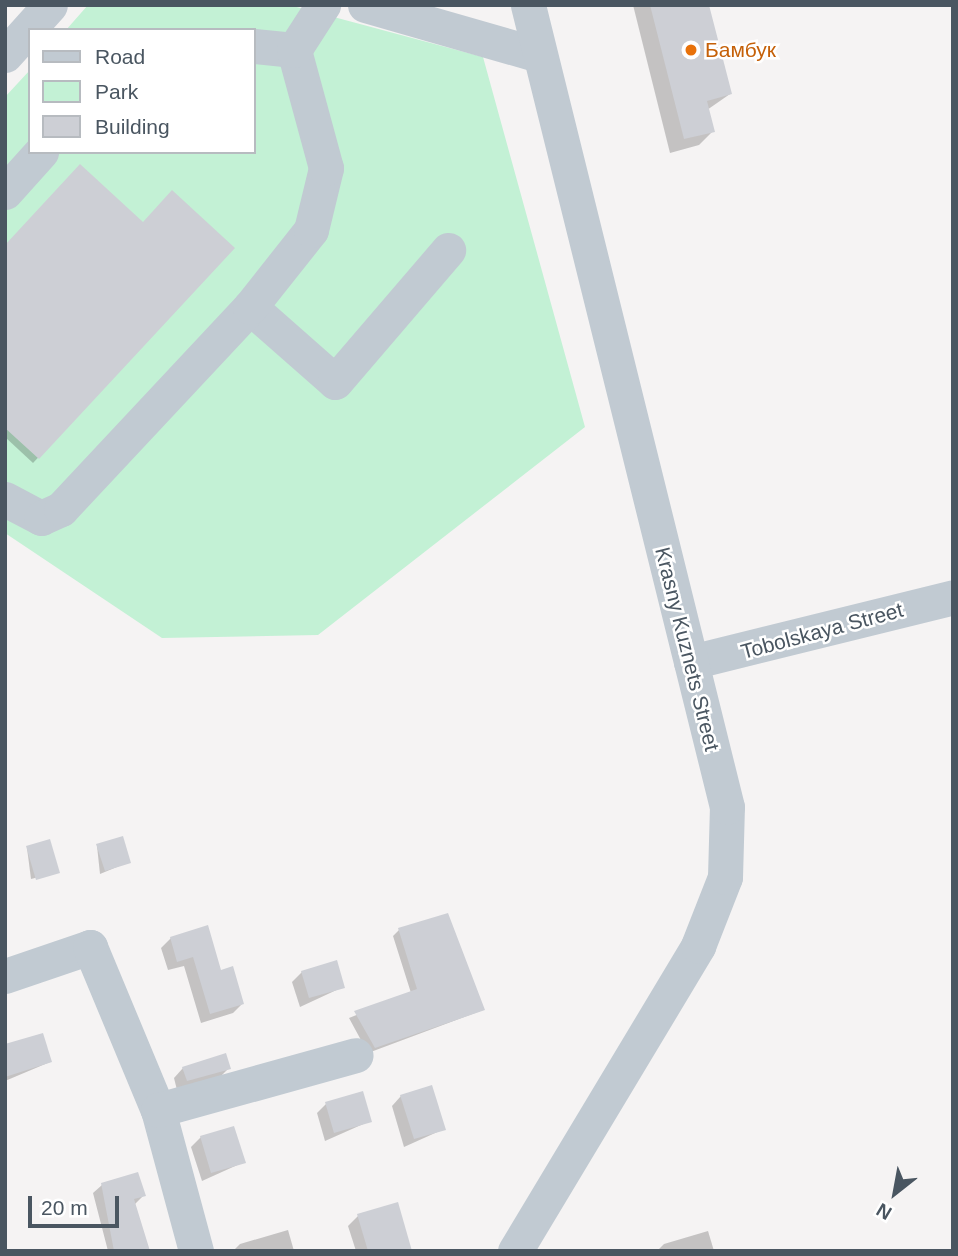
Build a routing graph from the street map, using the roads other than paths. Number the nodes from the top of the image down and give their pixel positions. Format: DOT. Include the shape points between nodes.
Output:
graph roads {
  1 [pos="50,5"];
  2 [pos="323,5"];
  3 [pos="365,5"];
  4 [pos="528,5"];
  5 [pos="29,28"];
  6 [pos="28,29"];
  7 [pos="256,46"];
  8 [pos="294,50"];
  9 [pos="5,55"];
  10 [pos="539,55"];
  11 [pos="39,154"];
  12 [pos="5,192"];
  13 [pos="448,250"];
  14 [pos="250,307"];
  15 [pos="5,499"];
  16 [pos="953,597"];
  17 [pos="691,662"];
  18 [pos="5,976"];
  19 [pos="356,1055"];
  20 [pos="158,1110"];
  21 [pos="195,1251"];
  22 [pos="515,1251"];
  1 -- 5 [label="street"];
  2 -- 8 [label="street"];
  3 -- 10 [label="street"];
  4 -- 10 [label="street, Krasny Kuznets Street"];
  6 -- 9 [label="street"];
  7 -- 8 [label="street"];
  8 -- 14 [label="street" via="326,168 321,208 311,230"];
  10 -- 17 [label="street, Krasny Kuznets Street"];
  11 -- 12 [label="street"];
  13 -- 14 [label="street" via="335,382"];
  14 -- 15 [label="street" via="61,509 41,518"];
  16 -- 17 [label="street, Tobolskaya Street"];
  17 -- 22 [label="street, Krasny Kuznets Street" via="727,807 725,877 698,946"];
  18 -- 20 [label="street" via="90,947"];
  19 -- 20 [label="street"];
  20 -- 21 [label="street"];
}
